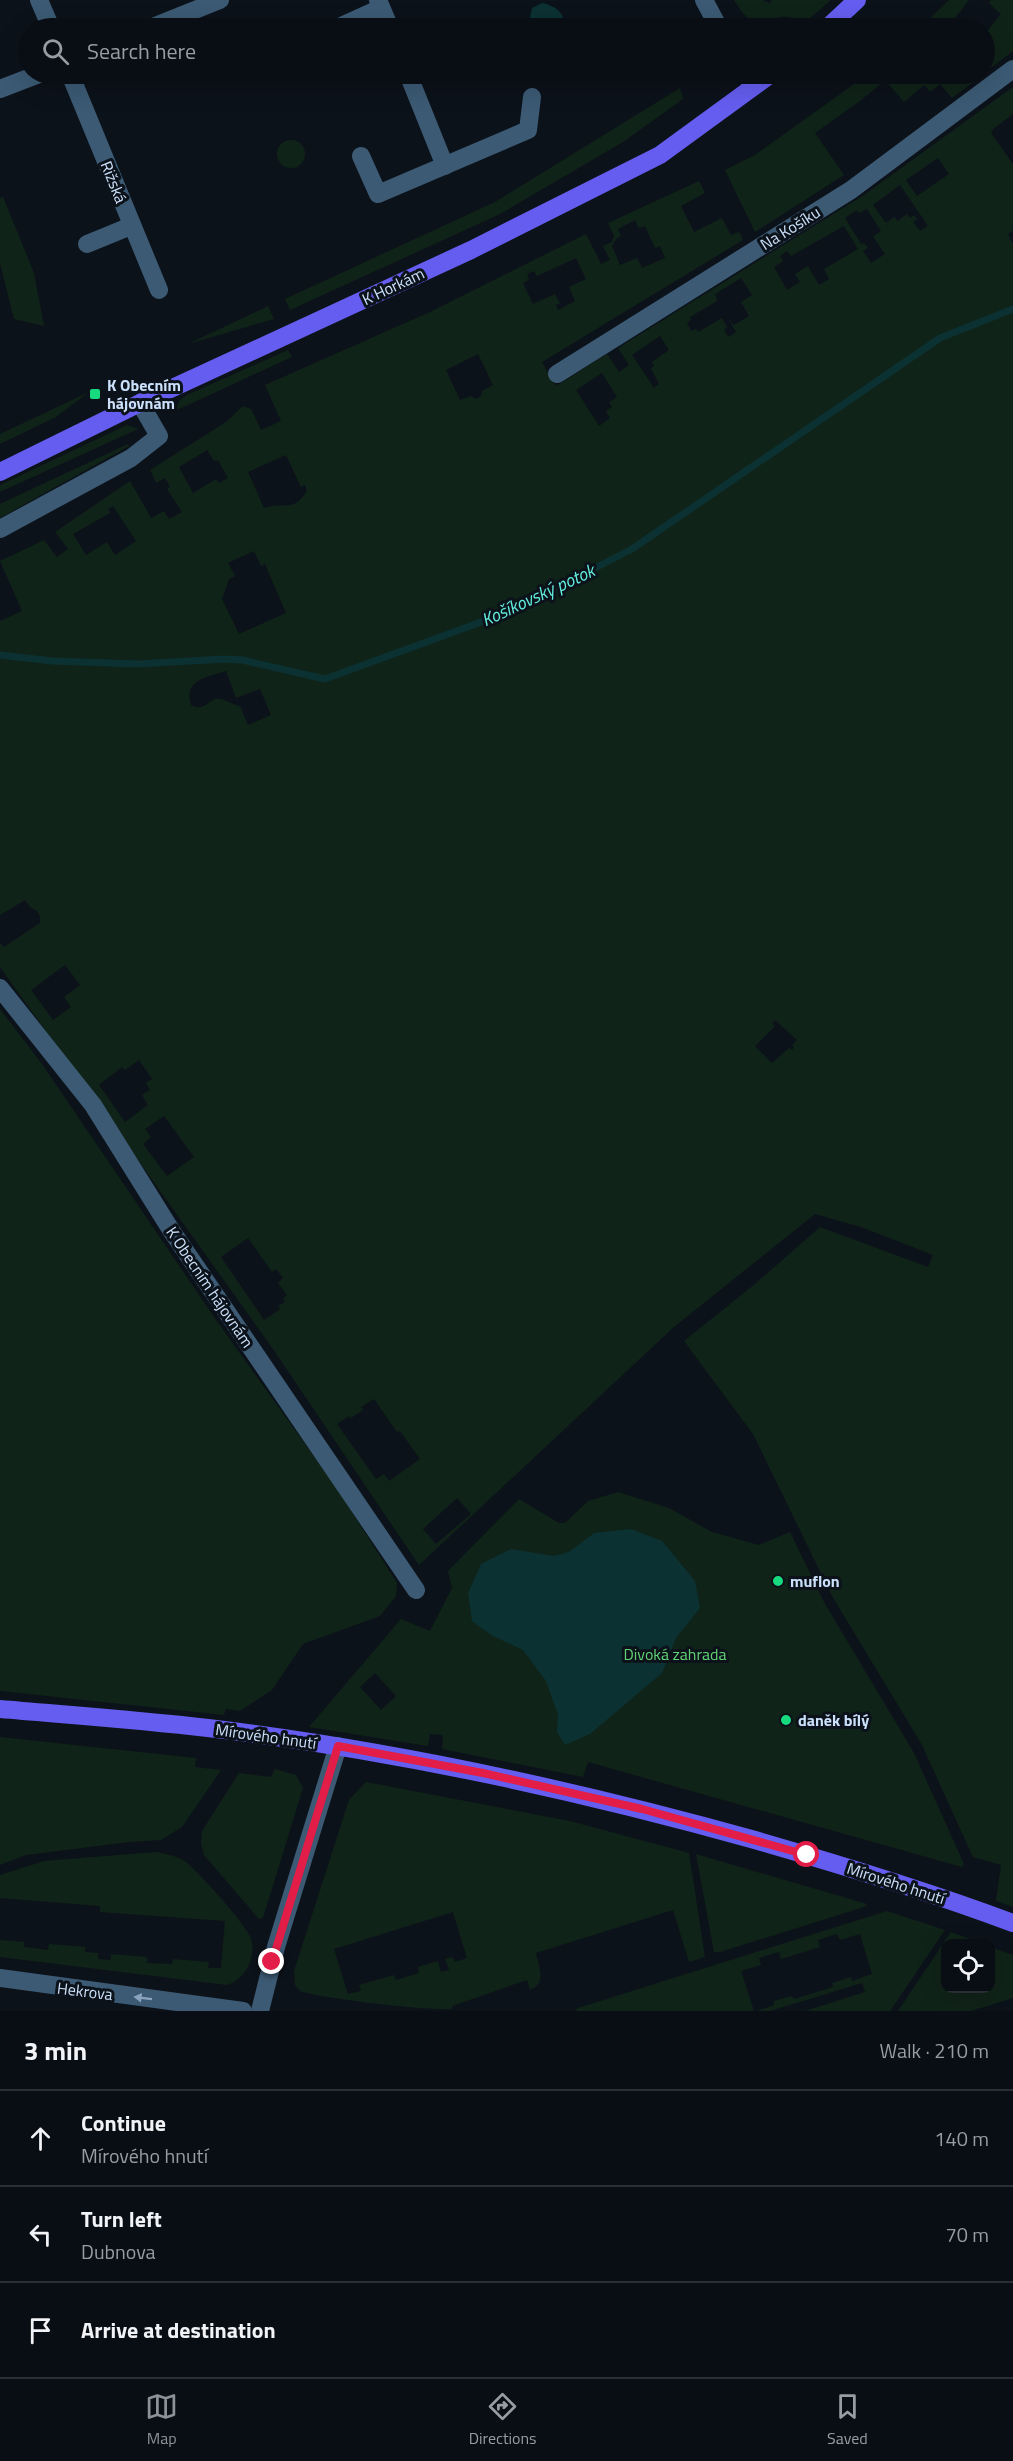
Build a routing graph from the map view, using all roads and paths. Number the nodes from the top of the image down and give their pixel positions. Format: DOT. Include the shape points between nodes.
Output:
graph roads {
  1 [pos="39,0"];
  2 [pos="220,0"];
  3 [pos="704,0"];
  4 [pos="857,0"];
  5 [pos="380,4"];
  6 [pos="47,18"];
  7 [pos="175,18"];
  8 [pos="355,18"];
  9 [pos="386,18"];
  10 [pos="714,18"];
  11 [pos="838,18"];
  12 [pos="1013,69"];
  13 [pos="18,82"];
  14 [pos="995,82"];
  15 [pos="74,84"];
  16 [pos="412,84"];
  17 [pos="744,84"];
  18 [pos="993,84"];
  19 [pos="0,89"];
  20 [pos="532,97"];
  21 [pos="361,156"];
  22 [pos="445,166"];
  23 [pos="131,226"];
  24 [pos="87,244"];
  25 [pos="159,290"];
  26 [pos="557,374"];
  27 [pos="140,403"];
  28 [pos="0,472"];
  29 [pos="0,529"];
  30 [pos="0,988"];
  31 [pos="416,1590"];
  32 [pos="0,1709"];
  33 [pos="338,1746"];
  34 [pos="1013,1923"];
  35 [pos="0,1978"];
  36 [pos="243,2011"];
  37 [pos="260,2011"];
  1 -- 6 [label="street"];
  2 -- 7 [label="street"];
  3 -- 10 [label="street"];
  4 -- 11 [label="main road"];
  5 -- 8 [label="street"];
  5 -- 9 [label="street"];
  12 -- 14 [label="street, Na Košíku"];
  13 -- 19 [label="street"];
  15 -- 23 [label="street, Rižská"];
  16 -- 22 [label="street"];
  17 -- 27 [label="main road, K Horkám" via="660,155 471,250"];
  18 -- 26 [label="street, Na Košíku" via="850,190"];
  20 -- 22 [label="street" via="528,130"];
  21 -- 22 [label="street" via="378,194"];
  23 -- 24 [label="street"];
  23 -- 25 [label="street, Rižská"];
  27 -- 28 [label="main road, K Horkám"];
  27 -- 29 [label="street" via="159,436 131,458"];
  30 -- 31 [label="street, K Obecním hájovnám" via="93,1105 171,1230"];
  32 -- 33 [label="main road, Mírového hnutí" via="209,1728"];
  33 -- 34 [label="main road, Mírového hnutí" via="642,1809 881,1878"];
  33 -- 37 [label="street"];
  36 -- 35 [label="street, Hekrova, one-way"];
}
